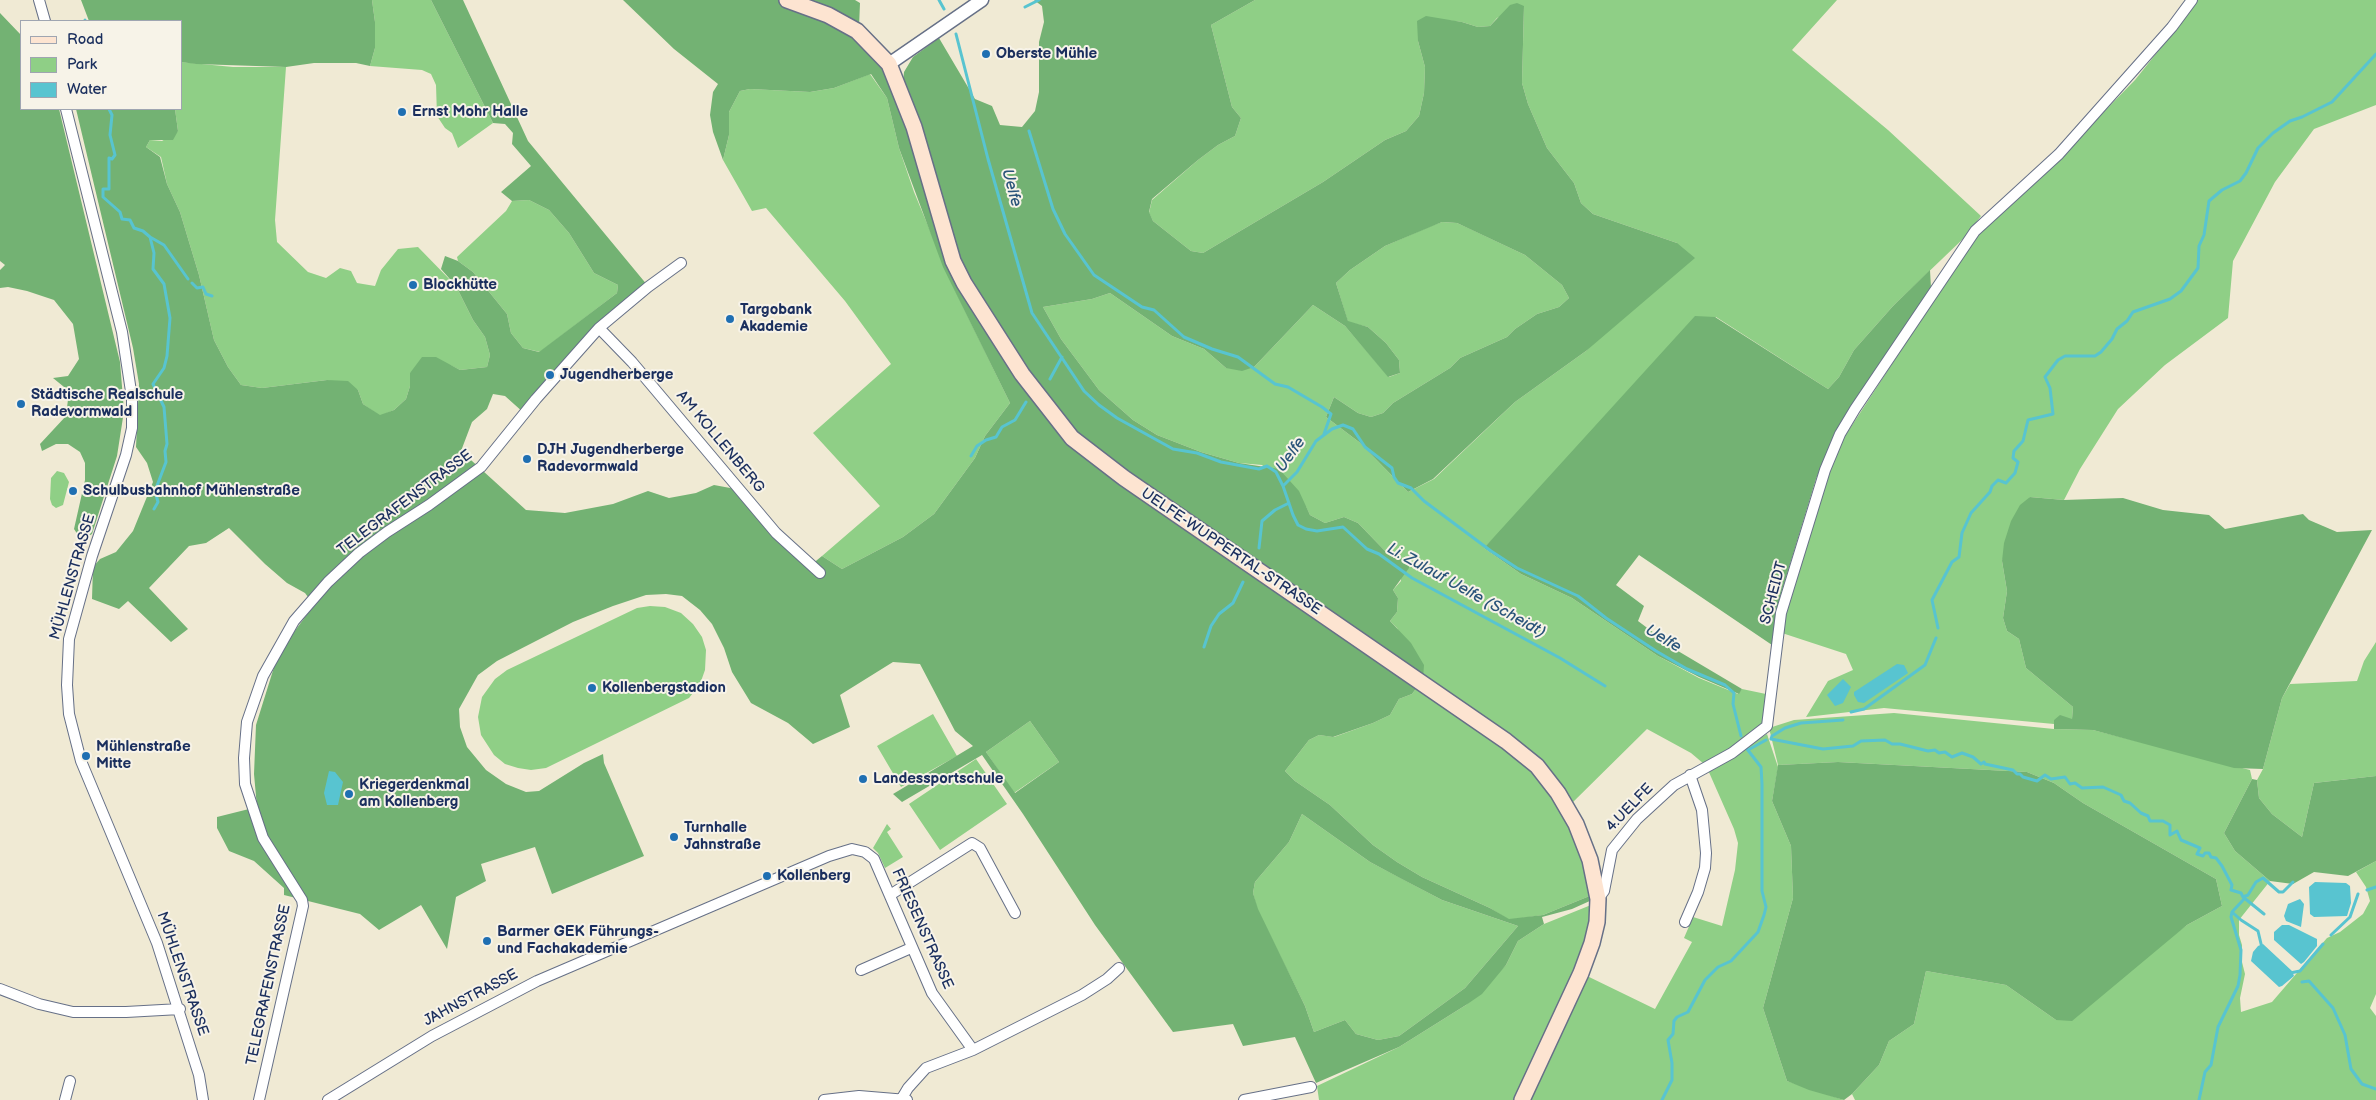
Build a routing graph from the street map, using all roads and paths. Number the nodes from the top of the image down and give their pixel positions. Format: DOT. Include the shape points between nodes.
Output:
graph roads {
  1 [pos="39,0"];
  2 [pos="787,0"];
  3 [pos="982,0"];
  4 [pos="2192,0"];
  5 [pos="45,20"];
  6 [pos="889,64"];
  7 [pos="66,110"];
  8 [pos="681,263"];
  9 [pos="599,328"];
  10 [pos="820,573"];
  11 [pos="1767,726"];
  12 [pos="1690,775"];
  13 [pos="858,849"];
  14 [pos="890,895"];
  15 [pos="1598,899"];
  16 [pos="1015,913"];
  17 [pos="1685,922"];
  18 [pos="911,948"];
  19 [pos="1119,968"];
  20 [pos="861,970"];
  21 [pos="0,988"];
  22 [pos="180,1009"];
  23 [pos="973,1050"];
  24 [pos="70,1082"];
  25 [pos="1311,1087"];
  26 [pos="905,1099"];
  27 [pos="65,1100"];
  28 [pos="203,1100"];
  29 [pos="259,1100"];
  30 [pos="328,1100"];
  31 [pos="824,1100"];
  32 [pos="1244,1100"];
  33 [pos="1522,1100"];
  1 -- 5 [label="street"];
  2 -- 6 [label="main road, UELFE-WUPPERTAL-STRASSE" via="828,15 857,31"];
  3 -- 6 [label="street"];
  4 -- 11 [label="street, SCHEIDT" via="2172,27 2058,154 1975,231 1855,408 1825,470 1781,613"];
  6 -- 15 [label="main road, UELFE-WUPPERTAL-STRASSE" via="914,127 953,261 1003,345 1055,419 1072,438 1111,469 1522,753 1548,779 1568,807 1590,860"];
  7 -- 22 [label="street, MÜHLENSTRASSE" via="122,332 132,398 132,428 126,455 92,556 69,639 69,714 81,761 140,897"];
  8 -- 9 [label="street, TELEGRAFENSTRASSE"];
  9 -- 10 [label="street, AM KOLLENBERG" via="632,362 776,533"];
  9 -- 29 [label="street, TELEGRAFENSTRASSE" via="481,467 359,553 328,582 290,628 258,685 245,739 245,784 263,838 302,900"];
  11 -- 12 [label="street, 4.UELFE" via="1732,754"];
  12 -- 15 [label="street, 4.UELFE" via="1666,791 1619,840 1609,860 1604,891"];
  12 -- 17 [label="street" via="1702,810 1706,852 1698,892"];
  13 -- 14 [label="street, FRIESENSTRASSE" via="874,859"];
  13 -- 30 [label="street, JAHNSTRASSE" via="846,849 537,981 432,1036"];
  14 -- 16 [label="street" via="972,843 980,848"];
  14 -- 18 [label="street, FRIESENSTRASSE"];
  15 -- 33 [label="main road, UELFE-WUPPERTAL-STRASSE" via="1596,929 1587,958"];
  18 -- 20 [label="street"];
  18 -- 23 [label="street, FRIESENSTRASSE" via="932,993"];
  19 -- 23 [label="street" via="1082,995"];
  21 -- 22 [label="street" via="39,1004 73,1012"];
  22 -- 28 [label="street, MÜHLENSTRASSE"];
  23 -- 26 [label="street" via="926,1068 908,1088"];
  24 -- 27 [label="street"];
  25 -- 32 [label="street"];
  26 -- 31 [label="street" via="859,1096"];
}
